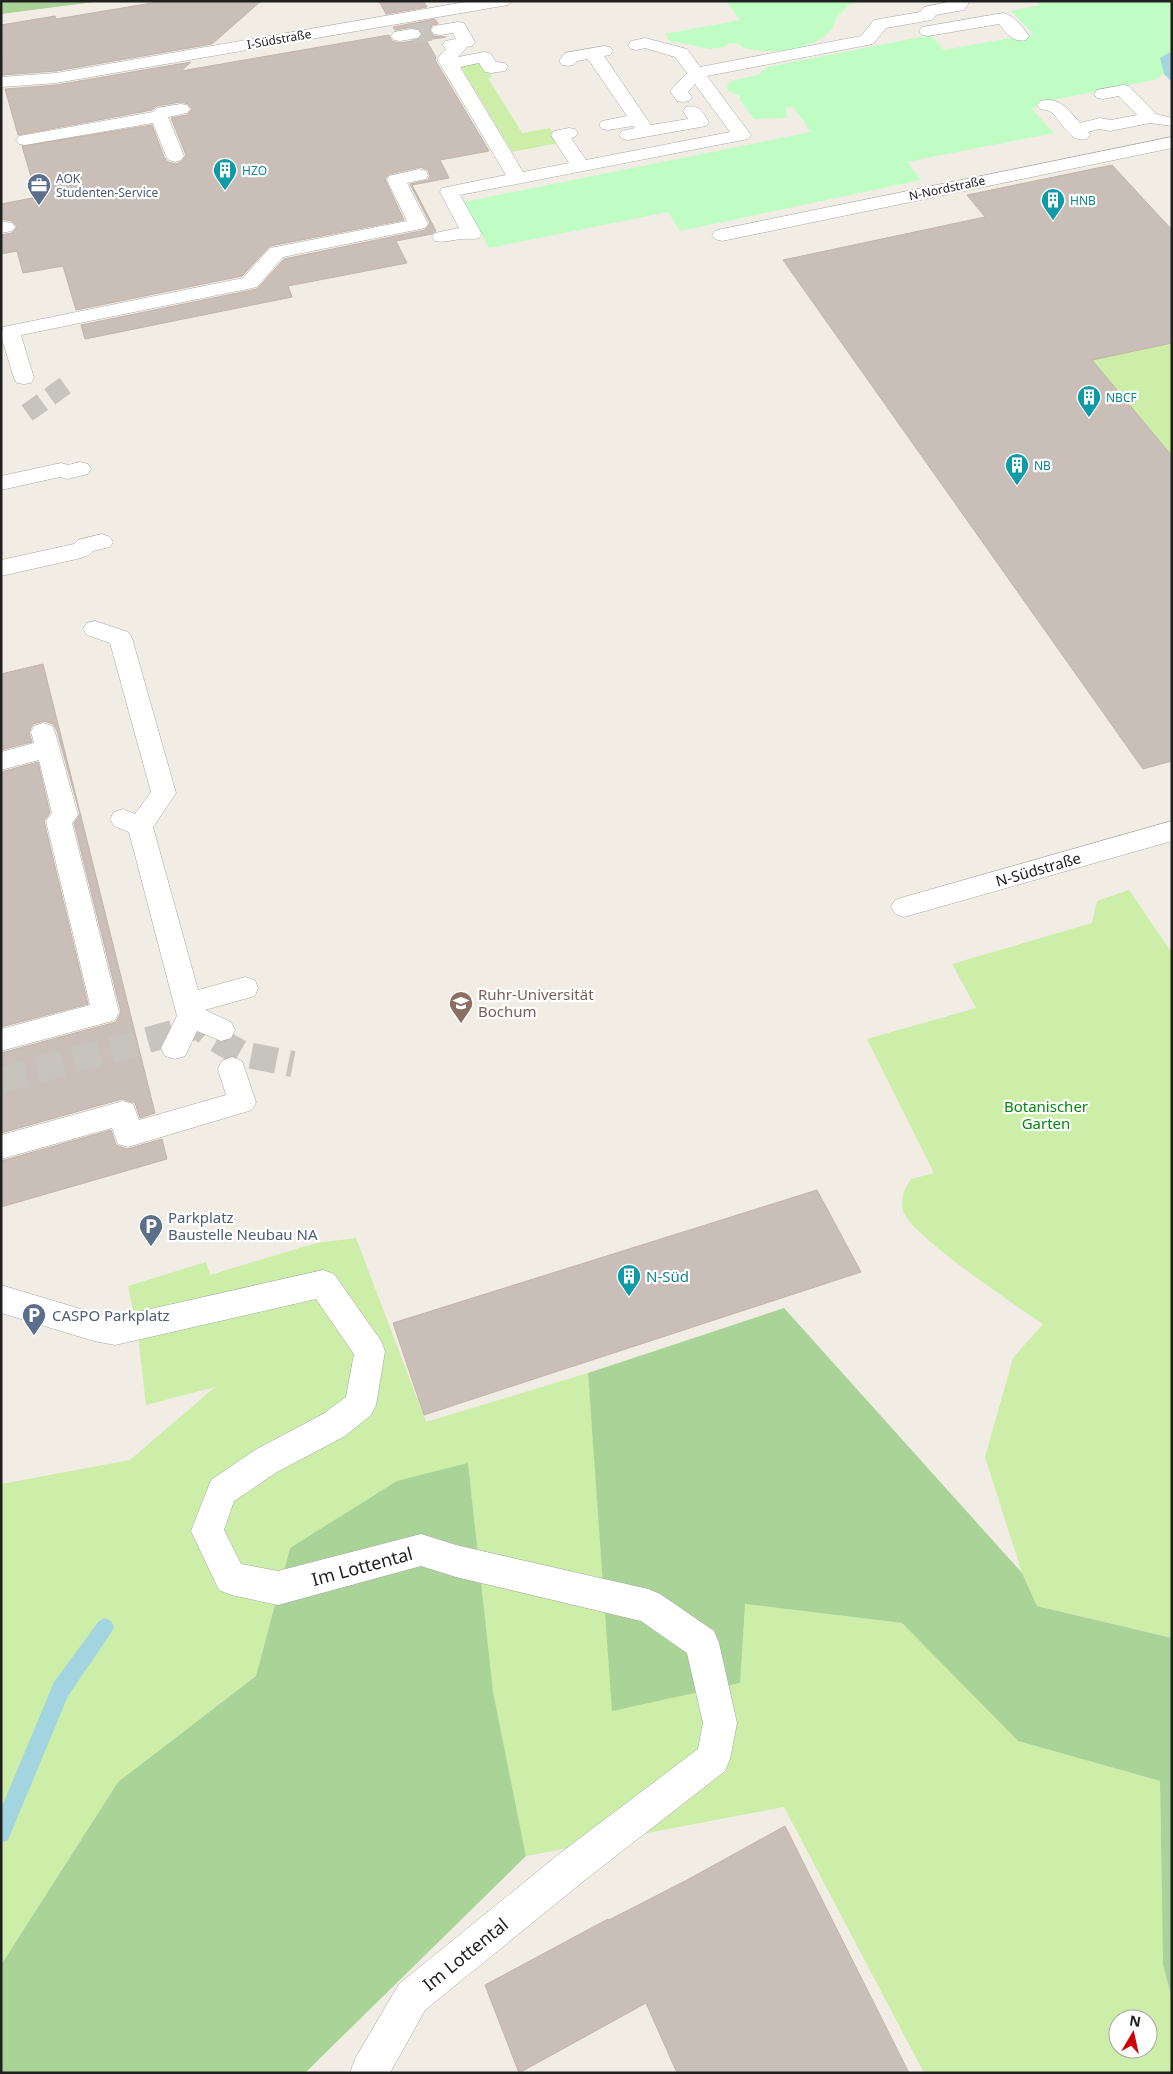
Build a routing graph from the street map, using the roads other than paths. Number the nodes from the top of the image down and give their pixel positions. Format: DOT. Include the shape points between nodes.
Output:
graph roads {
  1 [pos="502,1"];
  2 [pos="962,1"];
  3 [pos="925,6"];
  4 [pos="440,30"];
  5 [pos="928,31"];
  6 [pos="898,36"];
  7 [pos="1020,36"];
  8 [pos="867,40"];
  9 [pos="637,45"];
  10 [pos="566,58"];
  11 [pos="449,64"];
  12 [pos="738,65"];
  13 [pos="498,67"];
  14 [pos="763,70"];
  15 [pos="696,72"];
  16 [pos="56,78"];
  17 [pos="1,82"];
  18 [pos="1103,94"];
  19 [pos="1,99"];
  20 [pos="1046,105"];
  21 [pos="181,109"];
  22 [pos="159,116"];
  23 [pos="642,126"];
  24 [pos="614,127"];
  25 [pos="569,133"];
  26 [pos="24,140"];
  27 [pos="1172,142"];
  28 [pos="175,156"];
  29 [pos="581,166"];
  30 [pos="518,179"];
  31 [pos="435,183"];
  32 [pos="437,234"];
  33 [pos="722,235"];
  34 [pos="6,332"];
  35 [pos="1,374"];
  36 [pos="80,469"];
  37 [pos="1,483"];
  38 [pos="102,542"];
  39 [pos="1,568"];
  40 [pos="95,629"];
  41 [pos="1,761"];
  42 [pos="1172,831"];
  43 [pos="904,907"];
  44 [pos="245,988"];
  45 [pos="190,1010"];
  46 [pos="221,1030"];
  47 [pos="1,1040"];
  48 [pos="175,1048"];
  49 [pos="232,1069"];
  50 [pos="1,1147"];
  51 [pos="1,1299"];
  52 [pos="369,2073"];
  1 -- 16 [label="street, I-Südstraße"];
  2 -- 3 [label="street" via="958,6"];
  3 -- 8 [label="street" via="926,16 880,24"];
  4 -- 11 [label="street" via="458,26 466,42 454,46 446,59"];
  5 -- 7 [label="street" via="1003,18"];
  6 -- 8 [label="street"];
  8 -- 12 [label="street"];
  9 -- 15 [label="street" via="645,43 681,53"];
  10 -- 23 [label="street" via="601,56 612,88"];
  11 -- 13 [label="street" via="484,57 491,68"];
  11 -- 30 [label="street"];
  12 -- 14 [label="street"];
  12 -- 15 [label="street"];
  15 -- 23 [label="street" via="679,91 700,122"];
  15 -- 29 [label="street" via="742,135"];
  16 -- 17 [label="street, I-Südstraße"];
  16 -- 19 [label="street, I-Südstraße"];
  18 -- 20 [label="street" via="1123,90 1159,120 1110,126 1100,123 1078,132 1055,106"];
  21 -- 22 [label="street" via="163,112"];
  22 -- 26 [label="street"];
  22 -- 28 [label="street"];
  23 -- 24 [label="street"];
  25 -- 29 [label="street" via="560,134"];
  27 -- 33 [label="street, N-Nordstraße"];
  29 -- 30 [label="street"];
  30 -- 31 [label="street"];
  31 -- 32 [label="street" via="471,233"];
  31 -- 32 [label="street" via="396,180"];
  32 -- 34 [label="street" via="277,252 250,283"];
  34 -- 35 [label="street" via="23,374"];
  36 -- 37 [label="street"];
  38 -- 39 [label="street" via="86,545 81,550"];
  40 -- 45 [label="street" via="120,638 164,793 131,823"];
  41 -- 47 [label="street" via="45,740 65,815 59,821 105,1012"];
  42 -- 43 [label="street, N-Südstraße"];
  44 -- 45 [label="street"];
  45 -- 46 [label="street"];
  45 -- 48 [label="street"];
  49 -- 50 [label="street" via="242,1102 128,1135 123,1113"];
  51 -- 52 [label="street, Im Lottental" via="94,1327 115,1330 137,1328 323,1284 370,1351 360,1405 334,1425 266,1461 222,1491 207,1531 231,1578 278,1588 421,1550 648,1606 702,1643 720,1723 713,1760 572,1867 412,1996"];
}
